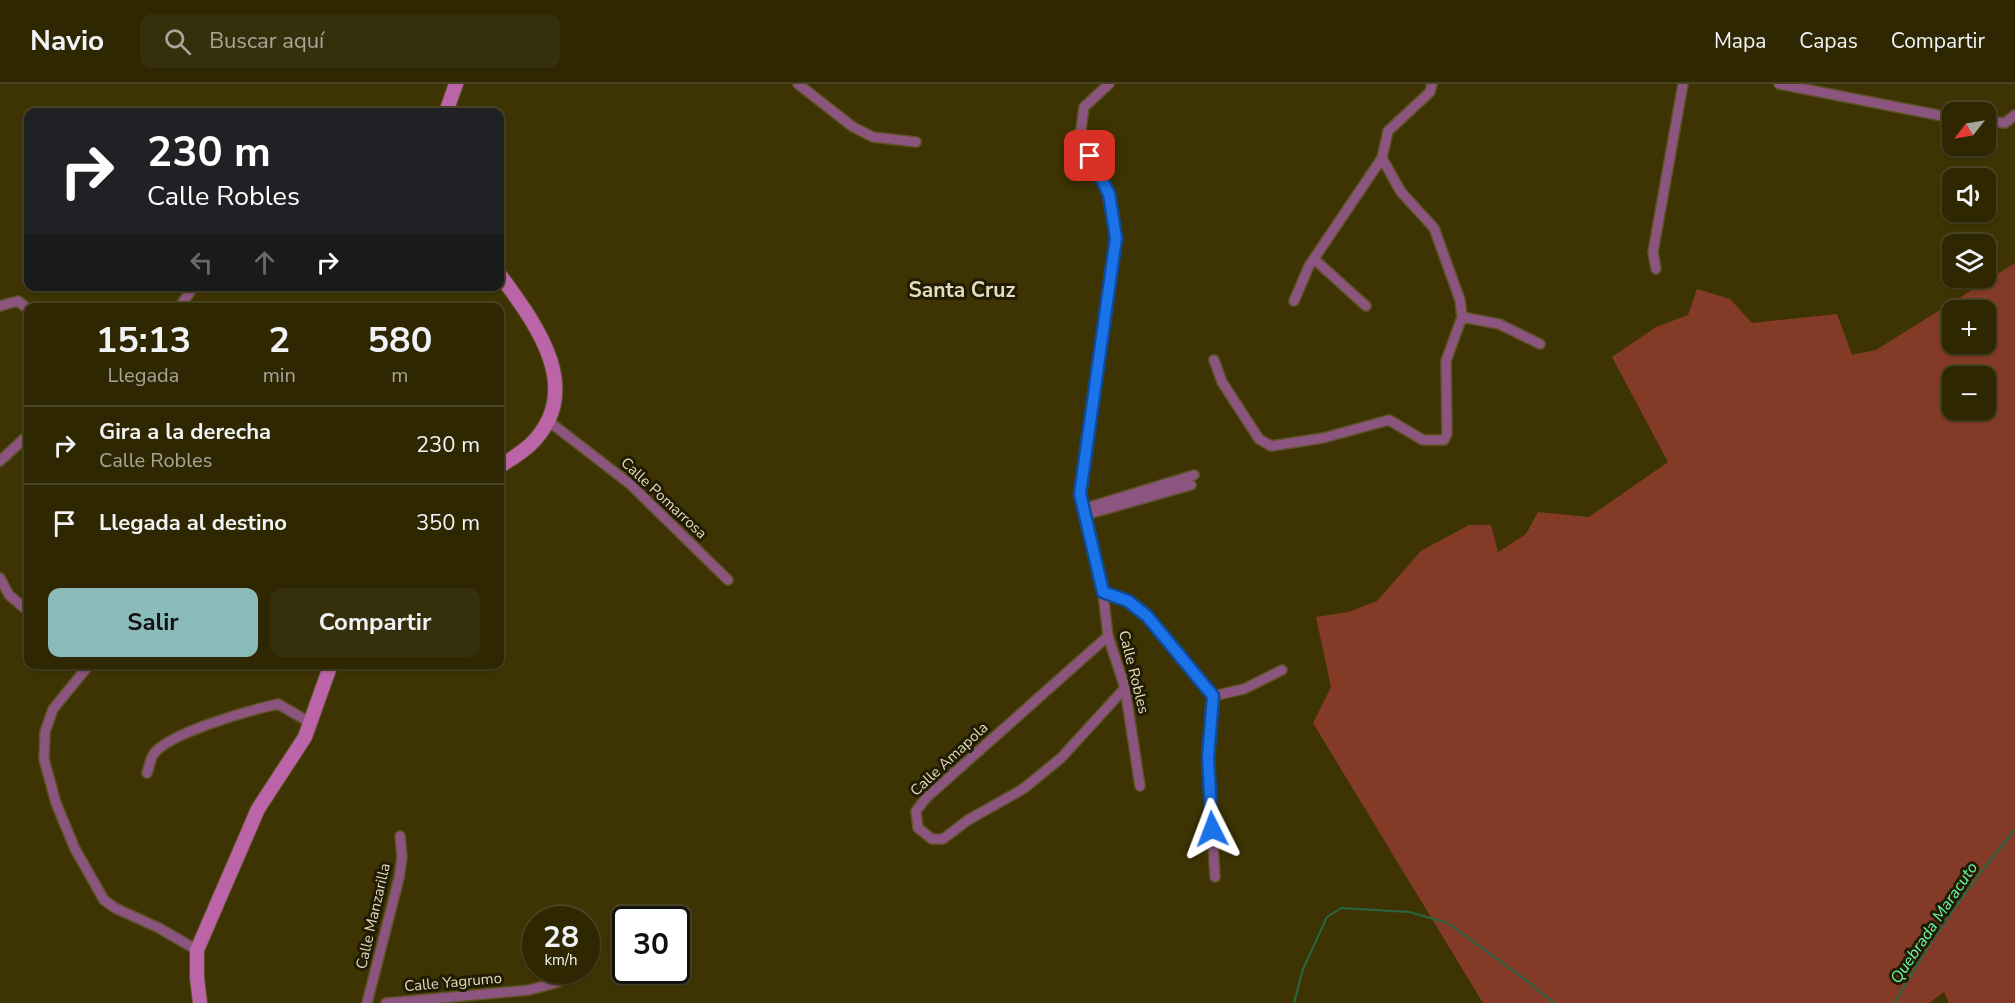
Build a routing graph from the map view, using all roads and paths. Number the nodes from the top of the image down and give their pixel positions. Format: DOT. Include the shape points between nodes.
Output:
graph roads {
  1 [pos="456,84"];
  2 [pos="798,84"];
  3 [pos="1109,84"];
  4 [pos="1432,84"];
  5 [pos="1683,84"];
  6 [pos="1779,84"];
  7 [pos="447,108"];
  8 [pos="2015,115"];
  9 [pos="1942,116"];
  10 [pos="1996,122"];
  11 [pos="916,142"];
  12 [pos="1382,159"];
  13 [pos="1314,259"];
  14 [pos="1656,269"];
  15 [pos="504,281"];
  16 [pos="1294,301"];
  17 [pos="0,306"];
  18 [pos="24,306"];
  19 [pos="1366,306"];
  20 [pos="1462,317"];
  21 [pos="1540,344"];
  22 [pos="1214,360"];
  23 [pos="547,420"];
  24 [pos="24,439"];
  25 [pos="0,461"];
  26 [pos="504,463"];
  27 [pos="1194,475"];
  28 [pos="1191,485"];
  29 [pos="1084,512"];
  30 [pos="0,578"];
  31 [pos="728,580"];
  32 [pos="1103,592"];
  33 [pos="24,608"];
  34 [pos="1108,636"];
  35 [pos="86,669"];
  36 [pos="329,669"];
  37 [pos="1282,670"];
  38 [pos="1125,688"];
  39 [pos="1213,696"];
  40 [pos="311,723"];
  41 [pos="147,773"];
  42 [pos="1140,786"];
  43 [pos="400,836"];
  44 [pos="1215,877"];
  45 [pos="197,950"];
  46 [pos="552,984"];
  47 [pos="200,1003"];
  48 [pos="367,1003"];
  49 [pos="386,1003"];
  1 -- 7 [label="street"];
  2 -- 11 [label="street" via="853,127 873,137"];
  3 -- 29 [label="street, Calle Robles" via="1084,107 1080,137 1109,194 1116,238 1080,494"];
  4 -- 12 [label="street" via="1430,92 1388,131"];
  5 -- 14 [label="street" via="1653,252"];
  6 -- 9 [label="street"];
  8 -- 10 [label="street" via="2006,123"];
  12 -- 13 [label="street"];
  12 -- 20 [label="street" via="1401,192 1434,228 1461,300"];
  13 -- 16 [label="street"];
  13 -- 19 [label="street"];
  15 -- 23 [label="street" via="532,320 550,357 556,389"];
  17 -- 18 [label="street" via="18,301"];
  20 -- 21 [label="street" via="1499,324"];
  20 -- 22 [label="street" via="1446,361 1444,440 1423,440 1389,420 1323,438 1271,446 1259,439 1222,381"];
  23 -- 26 [label="street" via="531,444"];
  23 -- 31 [label="street, Calle Pomarrosa" via="630,484"];
  24 -- 25 [label="street"];
  27 -- 29 [label="street"];
  28 -- 29 [label="street"];
  29 -- 32 [label="street, Calle Robles"];
  30 -- 33 [label="street" via="9,595"];
  32 -- 34 [label="street, Calle Robles"];
  32 -- 39 [label="street" via="1128,601 1147,616"];
  34 -- 38 [label="street, Calle Robles"];
  34 -- 38 [label="street, Calle Amapola" via="926,798 916,811 918,828 932,839 943,839 1023,789 1061,758"];
  35 -- 45 [label="street" via="53,709 45,732 44,759 60,815 104,900"];
  36 -- 40 [label="street"];
  37 -- 39 [label="street" via="1244,689"];
  38 -- 42 [label="street, Calle Robles"];
  39 -- 44 [label="street" via="1208,758"];
  40 -- 41 [label="street" via="278,704 250,710 174,738 153,755"];
  40 -- 45 [label="street" via="258,809"];
  43 -- 48 [label="street, Calle Manzarilla" via="399,878"];
  45 -- 47 [label="street"];
  46 -- 49 [label="street, Calle Yagrumo" via="529,990"];
}
